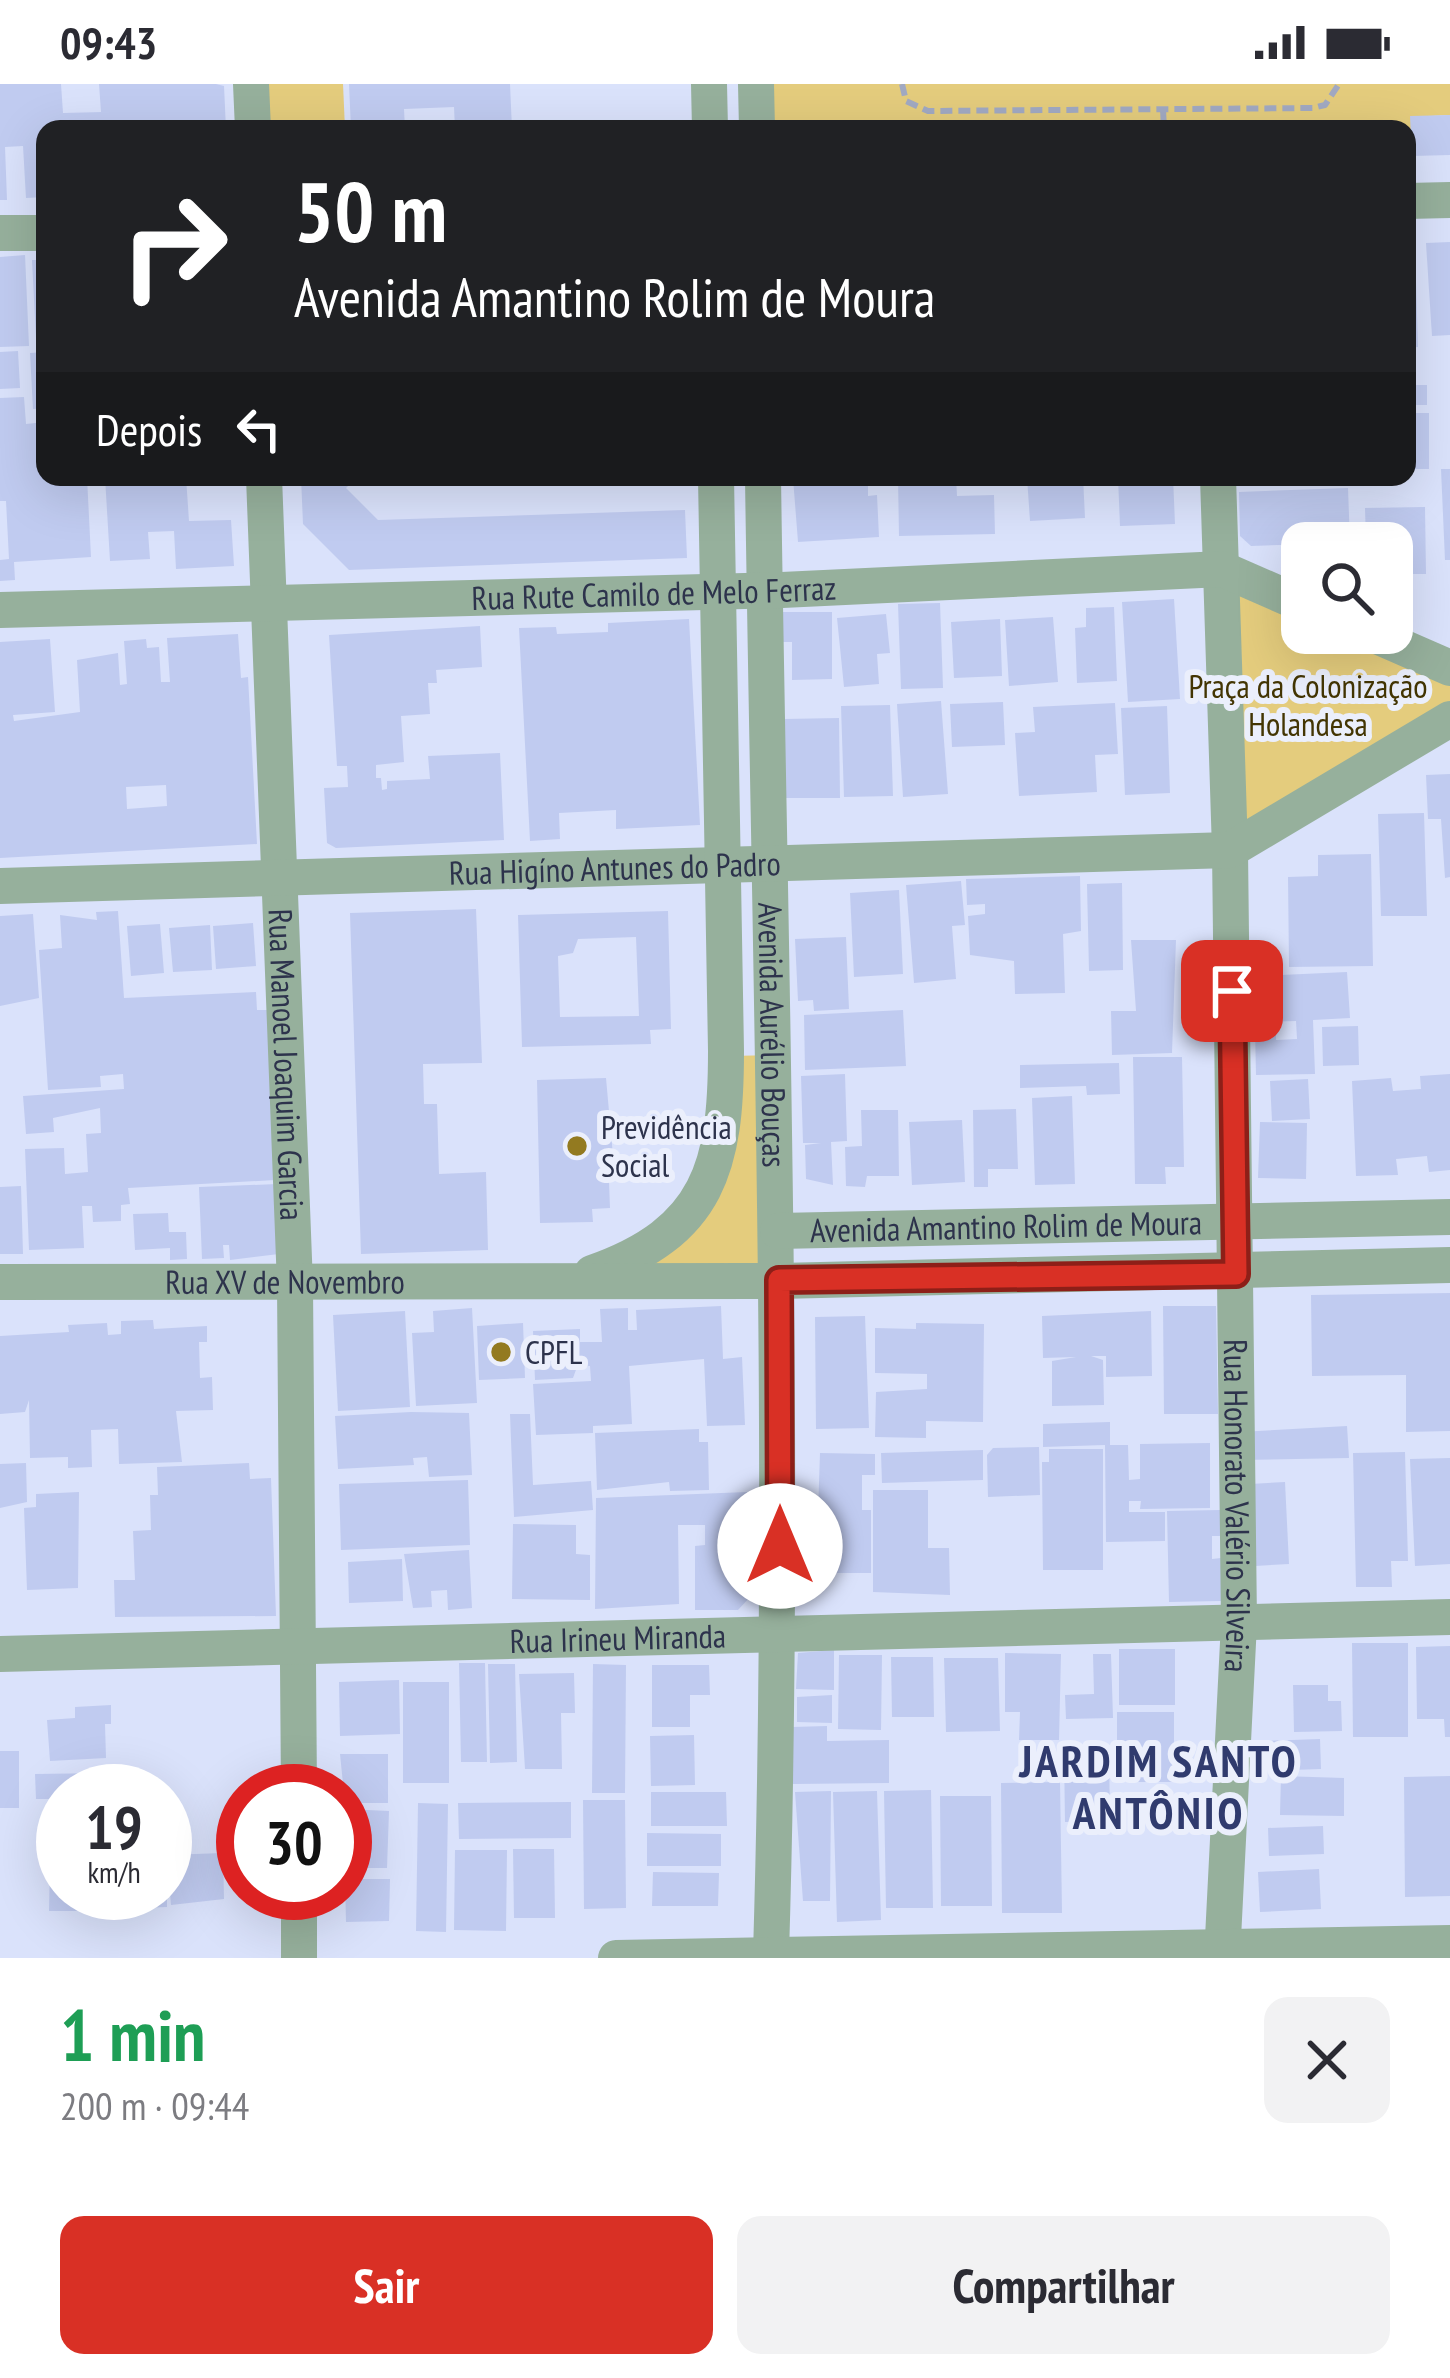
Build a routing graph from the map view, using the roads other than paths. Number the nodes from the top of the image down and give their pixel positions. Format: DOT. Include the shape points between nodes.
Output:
graph roads {
  1 [pos="251,84"];
  2 [pos="709,84"];
  3 [pos="756,84"];
  4 [pos="253,120"];
  5 [pos="710,120"];
  6 [pos="758,120"];
  7 [pos="1416,200"];
  8 [pos="1450,200"];
  9 [pos="0,233"];
  10 [pos="36,233"];
  11 [pos="264,486"];
  12 [pos="716,486"];
  13 [pos="763,486"];
  14 [pos="1218,486"];
  15 [pos="1222,569"];
  16 [pos="765,590"];
  17 [pos="718,591"];
  18 [pos="1281,595"];
  19 [pos="267,603"];
  20 [pos="0,610"];
  21 [pos="1413,652"];
  22 [pos="1450,668"];
  23 [pos="1450,718"];
  24 [pos="768,720"];
  25 [pos="721,722"];
  26 [pos="1230,850"];
  27 [pos="770,860"];
  28 [pos="724,861"];
  29 [pos="281,876"];
  30 [pos="0,886"];
  31 [pos="776,1050"];
  32 [pos="727,1051"];
  33 [pos="1450,1217"];
  34 [pos="1235,1225"];
  35 [pos="778,1231"];
  36 [pos="1450,1265"];
  37 [pos="1236,1274"];
  38 [pos="779,1280"];
  39 [pos="572,1281"];
  40 [pos="0,1282"];
  41 [pos="296,1286"];
  42 [pos="1450,1617"];
  43 [pos="1239,1623"];
  44 [pos="780,1635"];
  45 [pos="298,1650"];
  46 [pos="0,1654"];
  47 [pos="298,1764"];
  48 [pos="298,1920"];
  49 [pos="1450,1943"];
  50 [pos="1222,1952"];
  51 [pos="770,1954"];
  52 [pos="298,1958"];
  53 [pos="616,1958"];
  1 -- 4 [label="street"];
  2 -- 5 [label="street"];
  3 -- 6 [label="street"];
  7 -- 8 [label="street"];
  9 -- 10 [label="street"];
  11 -- 19 [label="street, Rua Manoel Joaquim Garcia"];
  12 -- 17 [label="street, Avenida Aurélio Bouças"];
  13 -- 16 [label="street, Avenida Aurélio Bouças"];
  14 -- 15 [label="street, Rua Honorato Valério Silveira"];
  15 -- 16 [label="street, Rua Rute Camilo de Melo Ferraz"];
  15 -- 18 [label="street, Rua Rute Camilo de Melo Ferraz"];
  15 -- 26 [label="street, Rua Honorato Valério Silveira"];
  16 -- 17 [label="street, Rua Rute Camilo de Melo Ferraz"];
  16 -- 24 [label="street, Avenida Aurélio Bouças"];
  17 -- 19 [label="street, Rua Rute Camilo de Melo Ferraz"];
  17 -- 25 [label="street, Avenida Aurélio Bouças"];
  19 -- 20 [label="street, Rua Rute Camilo de Melo Ferraz"];
  19 -- 29 [label="street, Rua Manoel Joaquim Garcia"];
  21 -- 22 [label="street"];
  23 -- 26 [label="street"];
  24 -- 25 [label="street"];
  24 -- 27 [label="street, Avenida Aurélio Bouças"];
  25 -- 28 [label="street, Avenida Aurélio Bouças"];
  26 -- 27 [label="street, Rua Higíno Antunes do Padro"];
  26 -- 34 [label="street, Rua Honorato Valério Silveira"];
  27 -- 28 [label="street, Rua Higíno Antunes do Padro"];
  27 -- 31 [label="street, Avenida Aurélio Bouças"];
  28 -- 29 [label="street, Rua Higíno Antunes do Padro"];
  28 -- 32 [label="street, Avenida Aurélio Bouças"];
  29 -- 30 [label="street, Rua Higíno Antunes do Padro"];
  29 -- 41 [label="street, Rua Manoel Joaquim Garcia"];
  31 -- 32 [label="street"];
  31 -- 35 [label="street, Avenida Aurélio Bouças"];
  32 -- 39 [label="street, Avenida Aurélio Bouças" via="723,1145 696,1205 657,1240"];
  33 -- 34 [label="street, Avenida Amantino Rolim de Moura"];
  34 -- 35 [label="street, Avenida Amantino Rolim de Moura"];
  34 -- 37 [label="street, Rua Honorato Valério Silveira"];
  35 -- 38 [label="street, Avenida Aurélio Bouças"];
  36 -- 37 [label="street, Avenida Amantino Rolim de Moura"];
  37 -- 38 [label="street, Avenida Amantino Rolim de Moura"];
  37 -- 43 [label="street, Rua Honorato Valério Silveira"];
  38 -- 39 [label="street, Avenida Amantino Rolim de Moura"];
  38 -- 44 [label="street, Avenida Aurélio Bouças"];
  39 -- 41 [label="street, Rua XV de Novembro"];
  40 -- 41 [label="street, Rua XV de Novembro"];
  41 -- 45 [label="street, Rua Manoel Joaquim Garcia"];
  42 -- 43 [label="street, Rua Irineu Miranda"];
  43 -- 44 [label="street, Rua Irineu Miranda"];
  43 -- 50 [label="street, Rua Honorato Valério Silveira"];
  44 -- 45 [label="street, Rua Irineu Miranda"];
  44 -- 51 [label="street, Avenida Aurélio Bouças"];
  45 -- 46 [label="street, Rua Irineu Miranda"];
  45 -- 47 [label="street, Rua Manoel Joaquim Garcia"];
  48 -- 52 [label="street"];
  49 -- 50 [label="street"];
  50 -- 51 [label="street"];
  51 -- 53 [label="street"];
}
